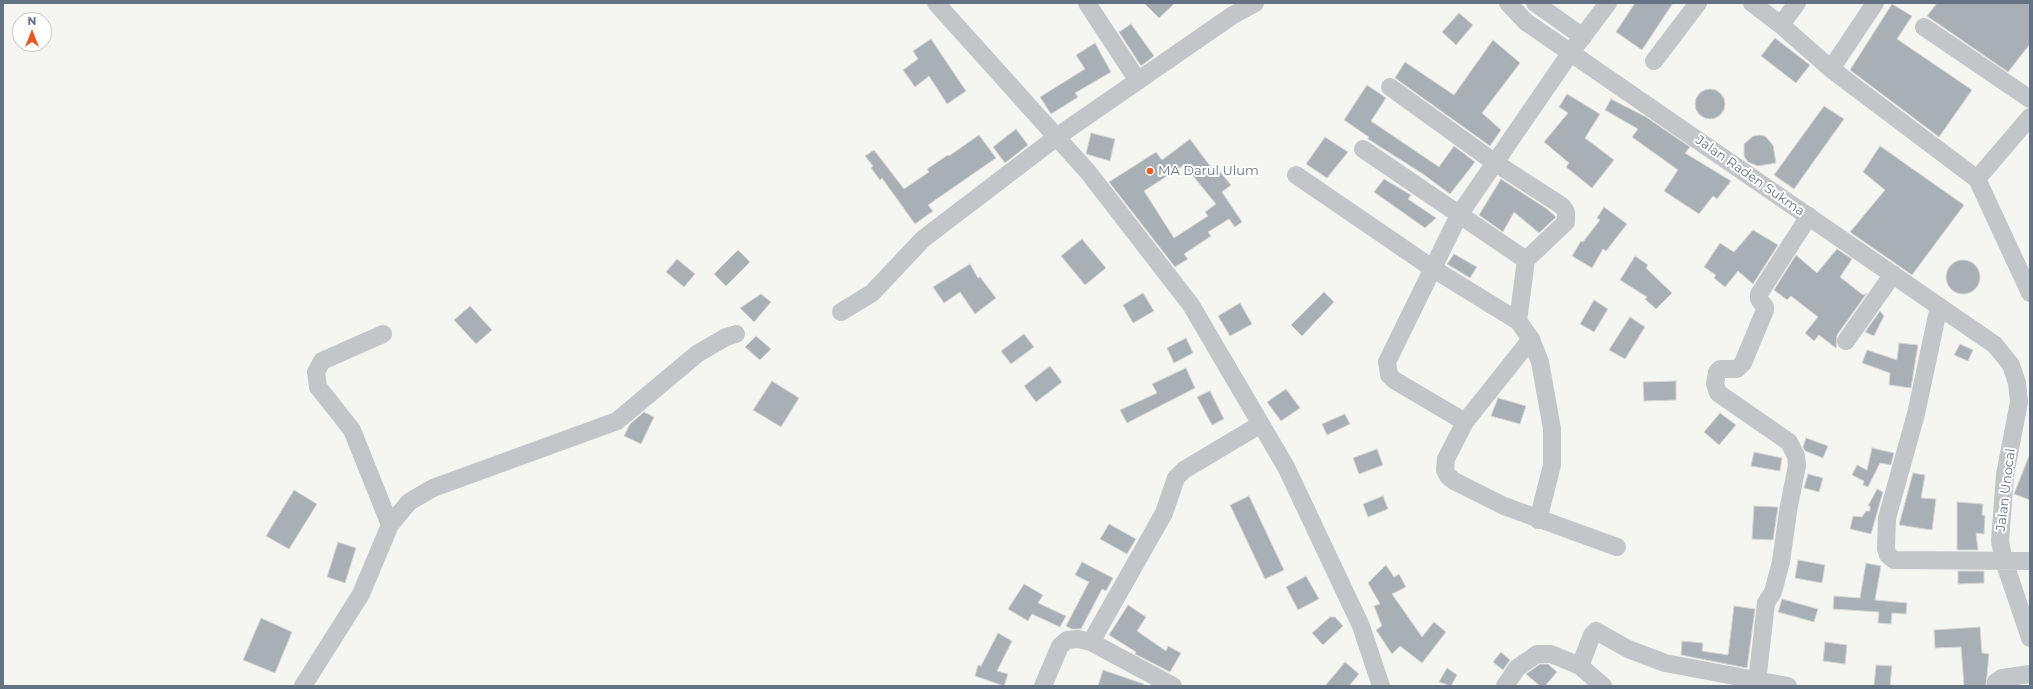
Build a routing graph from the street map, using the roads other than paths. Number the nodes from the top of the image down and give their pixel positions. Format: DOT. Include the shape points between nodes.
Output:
graph roads {
  1 [pos="936,3"];
  2 [pos="1087,3"];
  3 [pos="1255,3"];
  4 [pos="1508,3"];
  5 [pos="1535,3"];
  6 [pos="1608,3"];
  7 [pos="1698,3"];
  8 [pos="1752,3"];
  9 [pos="1797,3"];
  10 [pos="1875,3"];
  11 [pos="1781,25"];
  12 [pos="1924,27"];
  13 [pos="1583,37"];
  14 [pos="1571,52"];
  15 [pos="1654,61"];
  16 [pos="1831,69"];
  17 [pos="1138,81"];
  18 [pos="1390,87"];
  19 [pos="2030,99"];
  20 [pos="2030,117"];
  21 [pos="1058,136"];
  22 [pos="1364,149"];
  23 [pos="1494,162"];
  24 [pos="1296,175"];
  25 [pos="1977,179"];
  26 [pos="1459,215"];
  27 [pos="1809,216"];
  28 [pos="1526,260"];
  29 [pos="1432,268"];
  30 [pos="1893,274"];
  31 [pos="2030,293"];
  32 [pos="1939,306"];
  33 [pos="842,312"];
  34 [pos="1518,321"];
  35 [pos="383,334"];
  36 [pos="736,334"];
  37 [pos="1531,339"];
  38 [pos="1846,341"];
  39 [pos="1995,345"];
  40 [pos="1464,422"];
  41 [pos="1261,424"];
  42 [pos="1538,520"];
  43 [pos="390,524"];
  44 [pos="1617,547"];
  45 [pos="2004,561"];
  46 [pos="2030,561"];
  47 [pos="2030,638"];
  48 [pos="1092,642"];
  49 [pos="1580,666"];
  50 [pos="2030,674"];
  51 [pos="1757,682"];
  52 [pos="303,686"];
  53 [pos="1043,686"];
  54 [pos="1173,686"];
  55 [pos="1381,686"];
  56 [pos="1505,686"];
  57 [pos="1603,686"];
  58 [pos="1788,686"];
  59 [pos="1996,686"];
  1 -- 21 [label="street"];
  2 -- 17 [label="street"];
  3 -- 17 [label="street" via="1233,15"];
  4 -- 14 [label="street, Jalan Raden Sukma" via="1526,22"];
  5 -- 13 [label="street"];
  6 -- 13 [label="street"];
  7 -- 15 [label="street"];
  8 -- 11 [label="street"];
  9 -- 11 [label="street"];
  10 -- 16 [label="street"];
  11 -- 16 [label="street"];
  12 -- 19 [label="street"];
  13 -- 14 [label="street"];
  14 -- 23 [label="street"];
  14 -- 27 [label="street, Jalan Raden Sukma"];
  16 -- 25 [label="street"];
  17 -- 21 [label="street"];
  18 -- 23 [label="street"];
  20 -- 25 [label="street"];
  21 -- 33 [label="street" via="923,239 872,293"];
  21 -- 41 [label="street" via="1191,305"];
  22 -- 26 [label="street"];
  23 -- 26 [label="street"];
  23 -- 28 [label="street" via="1562,206 1566,212 1566,222"];
  24 -- 29 [label="street"];
  25 -- 31 [label="street"];
  26 -- 28 [label="street"];
  26 -- 29 [label="street"];
  27 -- 30 [label="street, Jalan Raden Sukma"];
  27 -- 51 [label="street" via="1759,294 1765,310 1741,366 1720,368 1715,384 1718,393 1789,442 1796,456 1797,466 1781,562 1773,592 1766,603"];
  28 -- 34 [label="street"];
  29 -- 34 [label="street"];
  29 -- 40 [label="street" via="1387,362 1387,369 1394,380"];
  30 -- 32 [label="street, Jalan Raden Sukma"];
  30 -- 38 [label="street"];
  32 -- 39 [label="street, Jalan Raden Sukma"];
  32 -- 45 [label="street" via="1916,414 1887,518 1886,549 1894,560"];
  34 -- 37 [label="street"];
  35 -- 43 [label="street" via="322,361 316,372 318,387 352,430"];
  36 -- 43 [label="street" via="697,354 617,420 433,488 409,502"];
  37 -- 40 [label="street"];
  37 -- 42 [label="street" via="1540,362 1552,429 1552,465"];
  39 -- 45 [label="street, Jalan Unocal" via="2011,365 2017,383 2019,402 2005,475 2000,541"];
  40 -- 42 [label="street" via="1446,459 1445,470 1448,476 1504,506"];
  41 -- 48 [label="street" via="1184,470 1176,478 1164,513"];
  41 -- 55 [label="street" via="1286,467 1361,626"];
  42 -- 44 [label="street"];
  43 -- 52 [label="street" via="361,594"];
  45 -- 46 [label="street"];
  45 -- 47 [label="street, Jalan Unocal"];
  48 -- 53 [label="street" via="1067,640 1060,646"];
  48 -- 54 [label="street"];
  49 -- 51 [label="street" via="1592,635 1599,631 1628,649 1665,663"];
  49 -- 56 [label="street" via="1551,654 1537,654 1517,668"];
  49 -- 57 [label="street"];
  50 -- 59 [label="street" via="2002,678 1996,682"];
  51 -- 58 [label="street"];
}
